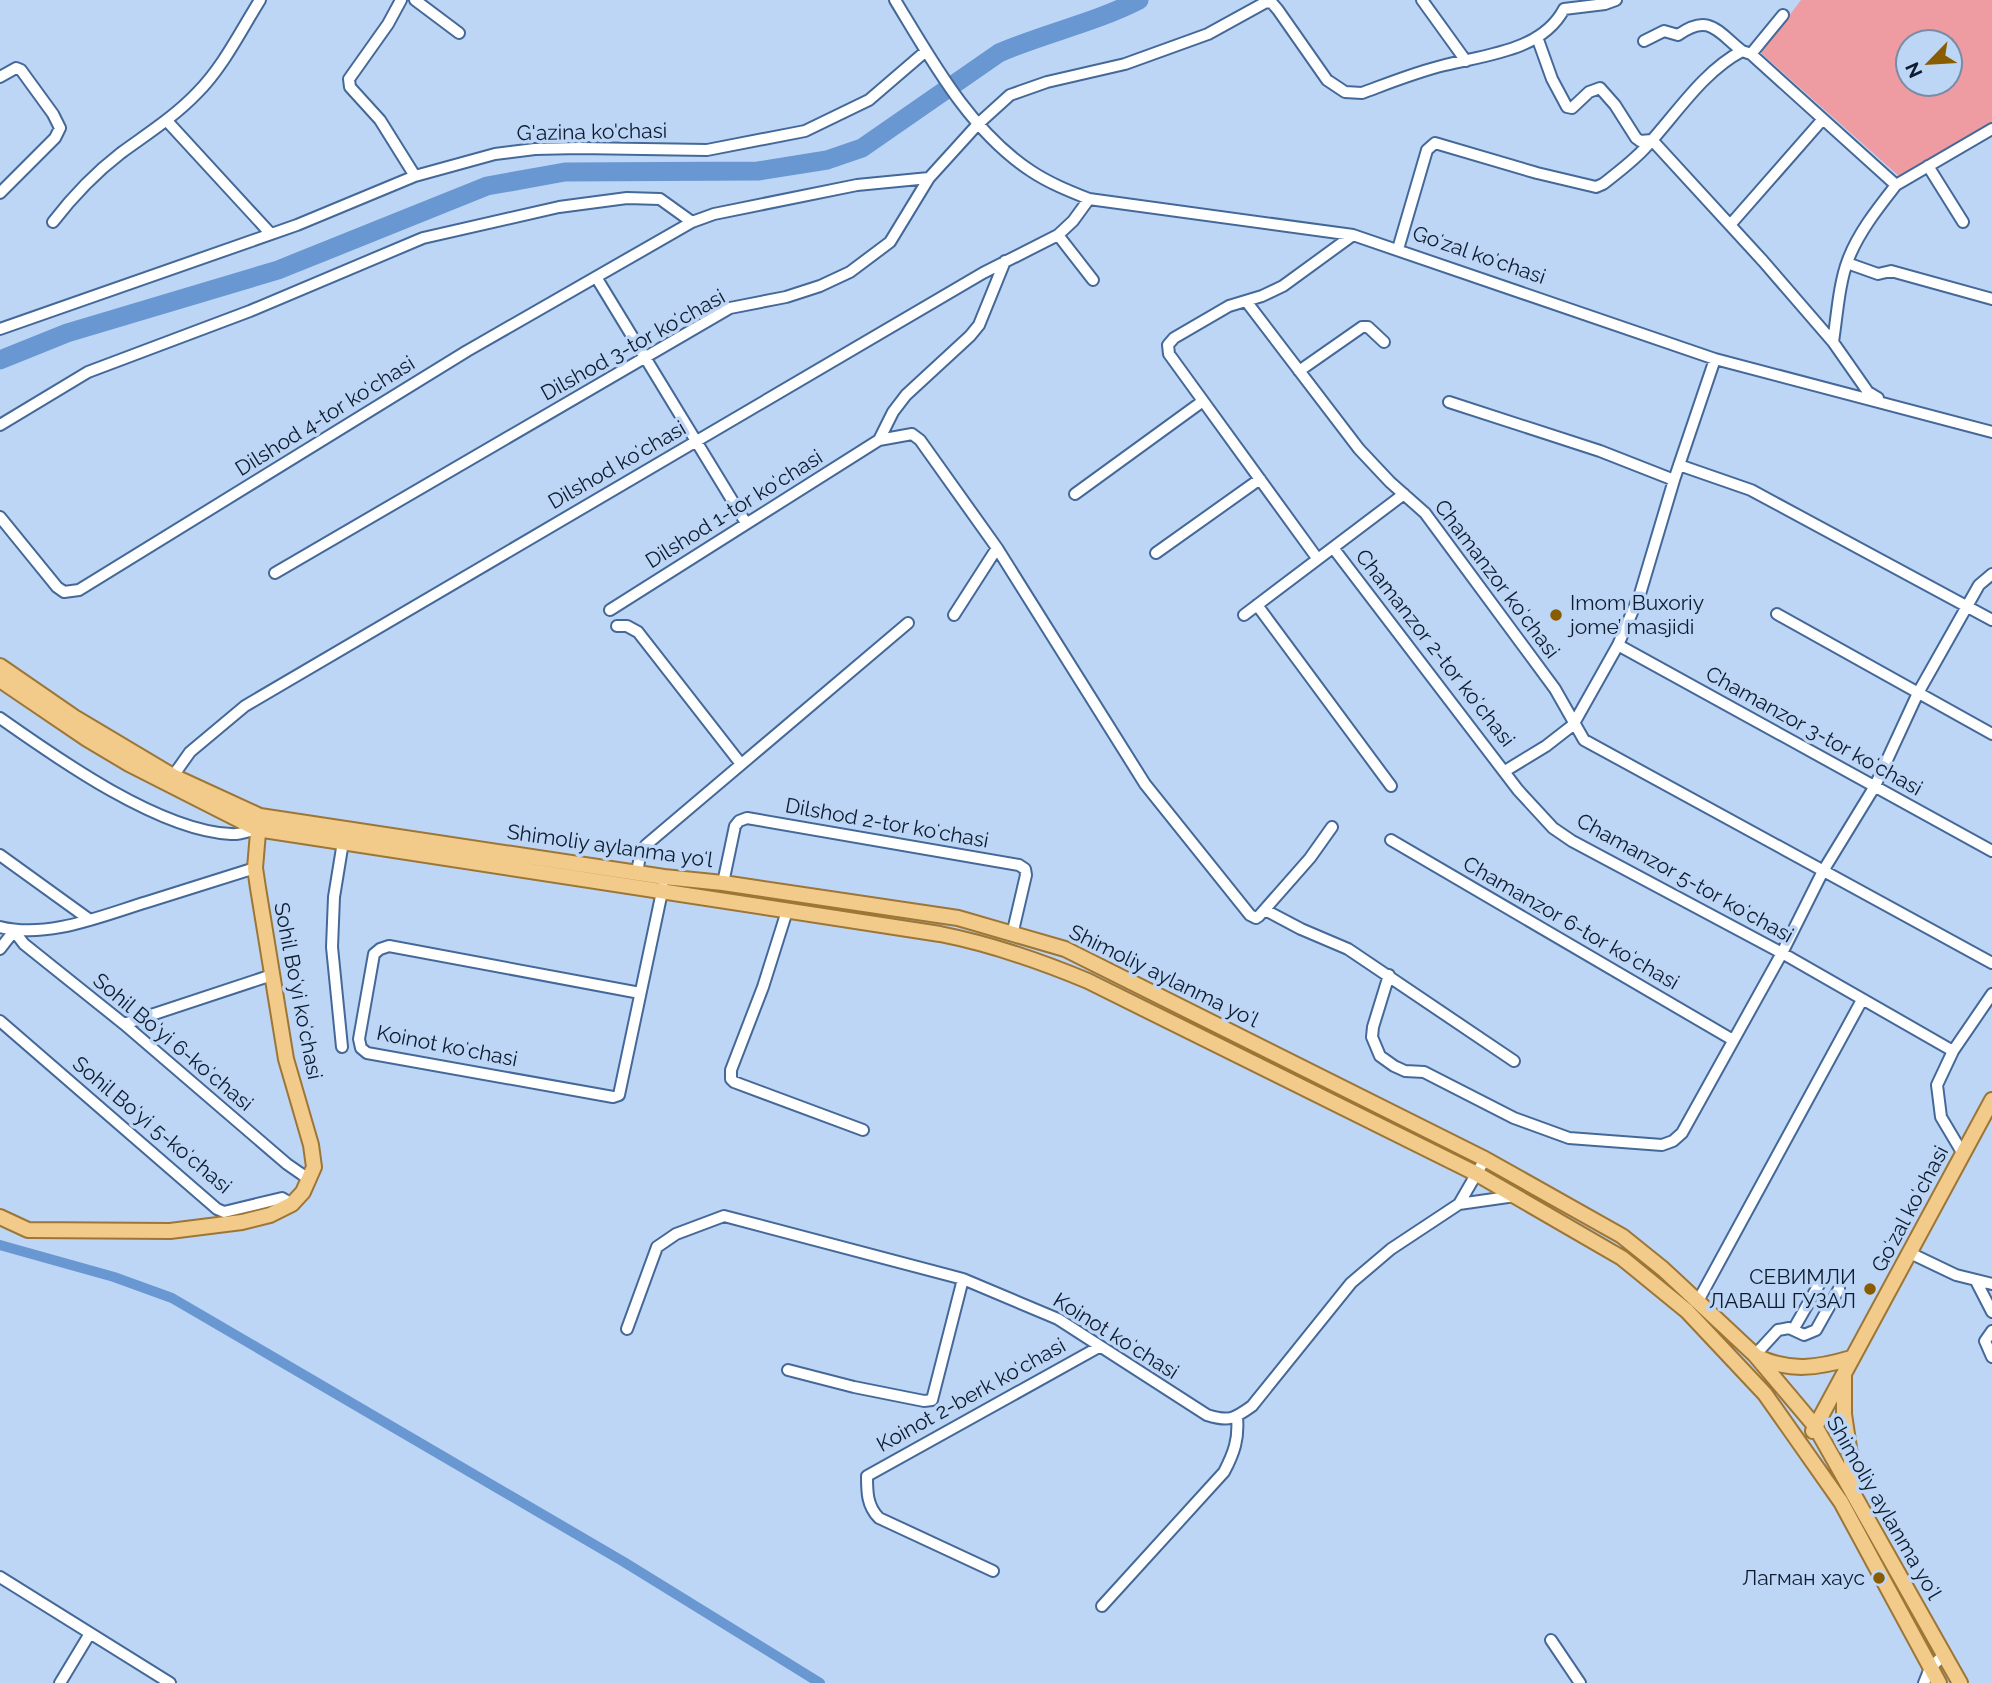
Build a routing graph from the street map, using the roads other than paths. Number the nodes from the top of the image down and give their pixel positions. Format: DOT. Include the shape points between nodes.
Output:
graph roads {
  1 [pos="260,0"];
  2 [pos="401,0"];
  3 [pos="415,0"];
  4 [pos="895,0"];
  5 [pos="1422,0"];
  6 [pos="1616,0"];
  7 [pos="1561,5"];
  8 [pos="1783,15"];
  9 [pos="459,33"];
  10 [pos="1537,37"];
  11 [pos="1644,41"];
  12 [pos="926,51"];
  13 [pos="1747,53"];
  14 [pos="1466,61"];
  15 [pos="0,76"];
  16 [pos="1823,119"];
  17 [pos="167,121"];
  18 [pos="978,124"];
  19 [pos="1992,129"];
  20 [pos="1652,140"];
  21 [pos="1928,166"];
  22 [pos="415,177"];
  23 [pos="929,178"];
  24 [pos="1896,185"];
  25 [pos="0,193"];
  26 [pos="1089,199"];
  27 [pos="53,222"];
  28 [pos="692,222"];
  29 [pos="1963,222"];
  30 [pos="1730,225"];
  31 [pos="270,233"];
  32 [pos="1058,235"];
  33 [pos="1353,235"];
  34 [pos="1398,249"];
  35 [pos="1005,261"];
  36 [pos="1847,263"];
  37 [pos="596,277"];
  38 [pos="1093,280"];
  39 [pos="1992,299"];
  40 [pos="1246,301"];
  41 [pos="0,329"];
  42 [pos="1384,342"];
  43 [pos="1833,342"];
  44 [pos="645,358"];
  45 [pos="1716,359"];
  46 [pos="1299,371"];
  47 [pos="1203,401"];
  48 [pos="1449,402"];
  49 [pos="1888,405"];
  50 [pos="0,425"];
  51 [pos="1992,432"];
  52 [pos="879,440"];
  53 [pos="695,442"];
  54 [pos="1679,465"];
  55 [pos="1260,479"];
  56 [pos="1674,480"];
  57 [pos="1075,494"];
  58 [pos="1404,494"];
  59 [pos="0,517"];
  60 [pos="746,523"];
  61 [pos="997,548"];
  62 [pos="1334,549"];
  63 [pos="1156,553"];
  64 [pos="1317,558"];
  65 [pos="275,573"];
  66 [pos="1992,574"];
  67 [pos="1256,605"];
  68 [pos="1968,607"];
  69 [pos="610,610"];
  70 [pos="1244,614"];
  71 [pos="1777,614"];
  72 [pos="954,615"];
  73 [pos="1992,620"];
  74 [pos="908,623"];
  75 [pos="617,626"];
  76 [pos="1618,645"];
  77 [pos="0,666"];
  78 [pos="0,680"];
  79 [pos="1918,694"];
  80 [pos="0,719"];
  81 [pos="1573,725"];
  82 [pos="1992,734"];
  83 [pos="741,764"];
  84 [pos="1505,771"];
  85 [pos="173,776"];
  86 [pos="1391,786"];
  87 [pos="1875,786"];
  88 [pos="259,822"];
  89 [pos="1332,827"];
  90 [pos="1391,840"];
  91 [pos="343,842"];
  92 [pos="1992,851"];
  93 [pos="0,855"];
  94 [pos="255,868"];
  95 [pos="1823,871"];
  96 [pos="637,872"];
  97 [pos="723,883"];
  98 [pos="663,884"];
  99 [pos="1265,910"];
  100 [pos="787,911"];
  101 [pos="90,920"];
  102 [pos="0,927"];
  103 [pos="15,931"];
  104 [pos="1012,934"];
  105 [pos="0,949"];
  106 [pos="1782,953"];
  107 [pos="1992,963"];
  108 [pos="272,975"];
  109 [pos="1389,975"];
  110 [pos="640,993"];
  111 [pos="1992,994"];
  112 [pos="1862,1000"];
  113 [pos="1172,1002"];
  114 [pos="1167,1020"];
  115 [pos="0,1021"];
  116 [pos="124,1024"];
  117 [pos="1733,1040"];
  118 [pos="342,1047"];
  119 [pos="1953,1051"];
  120 [pos="1514,1061"];
  121 [pos="1992,1100"];
  122 [pos="863,1130"];
  123 [pos="1963,1154"];
  124 [pos="1485,1159"];
  125 [pos="1477,1174"];
  126 [pos="310,1180"];
  127 [pos="1517,1196"];
  128 [pos="1459,1204"];
  129 [pos="292,1205"];
  130 [pos="0,1217"];
  131 [pos="1910,1253"];
  132 [pos="963,1279"];
  133 [pos="1821,1280"];
  134 [pos="1976,1281"];
  135 [pos="1992,1284"];
  136 [pos="1839,1289"];
  137 [pos="1698,1301"];
  138 [pos="1992,1312"];
  139 [pos="627,1329"];
  140 [pos="1793,1330"];
  141 [pos="1992,1331"];
  142 [pos="1099,1347"];
  143 [pos="1755,1355"];
  144 [pos="1992,1357"];
  145 [pos="1852,1358"];
  146 [pos="788,1370"];
  147 [pos="1844,1372"];
  148 [pos="1237,1417"];
  149 [pos="1815,1426"];
  150 [pos="1804,1448"];
  151 [pos="1856,1496"];
  152 [pos="993,1571"];
  153 [pos="0,1577"];
  154 [pos="1102,1606"];
  155 [pos="89,1635"];
  156 [pos="1551,1640"];
  157 [pos="1944,1655"];
  158 [pos="1930,1668"];
  159 [pos="60,1683"];
  160 [pos="170,1683"];
  161 [pos="1580,1683"];
  162 [pos="1924,1683"];
  163 [pos="1939,1683"];
  164 [pos="1960,1683"];
  1 -- 17 [label="street" via="216,71"];
  2 -- 22 [label="street" via="349,79 350,87 380,120"];
  3 -- 9 [label="street"];
  4 -- 12 [label="street, Goʻzal koʻchasi"];
  5 -- 14 [label="street"];
  6 -- 7 [label="street"];
  7 -- 10 [label="street" via="1559,19"];
  8 -- 13 [label="street"];
  10 -- 14 [label="street"];
  10 -- 20 [label="street" via="1567,107 1600,88 1636,138"];
  11 -- 13 [label="street" via="1664,31 1678,35 1700,24 1715,29"];
  12 -- 18 [label="street, Goʻzal koʻchasi"];
  12 -- 22 [label="street, G'azina ko'chasi" via="869,100 806,131 707,150 535,149 495,154"];
  13 -- 16 [label="street"];
  13 -- 20 [label="street" via="1723,65 1699,86"];
  14 -- 18 [label="street, Dilshod 3-tor koʻchasi" via="1362,93 1345,92 1327,80 1278,10 1265,2 1201,37 1125,64 1010,95"];
  15 -- 25 [label="street" via="21,70 60,128"];
  16 -- 24 [label="street"];
  16 -- 30 [label="street"];
  17 -- 27 [label="street" via="96,174"];
  17 -- 31 [label="street"];
  18 -- 23 [label="street, Dilshod 3-tor koʻchasi"];
  18 -- 26 [label="street, Goʻzal koʻchasi" via="1030,170"];
  19 -- 21 [label="street"];
  20 -- 30 [label="street"];
  20 -- 34 [label="street" via="1596,187 1435,143 1427,150"];
  21 -- 24 [label="street"];
  21 -- 29 [label="street"];
  22 -- 31 [label="street, G'azina ko'chasi"];
  23 -- 28 [label="street, Dilshod 4-tor koʻchasi" via="857,185"];
  23 -- 44 [label="street, Dilshod 3-tor koʻchasi" via="890,242 850,272 820,286 730,308"];
  24 -- 36 [label="street"];
  26 -- 32 [label="street, Dilshod koʻchasi"];
  26 -- 33 [label="street, Goʻzal koʻchasi"];
  28 -- 37 [label="street, Dilshod 4-tor koʻchasi"];
  28 -- 50 [label="street" via="660,199 627,198 559,207 423,238 250,311 88,372"];
  30 -- 43 [label="street"];
  31 -- 41 [label="street, G'azina ko'chasi"];
  32 -- 35 [label="street, Dilshod koʻchasi"];
  32 -- 38 [label="street"];
  33 -- 34 [label="street, Goʻzal koʻchasi"];
  33 -- 40 [label="street" via="1283,286"];
  34 -- 45 [label="street, Goʻzal koʻchasi"];
  35 -- 52 [label="street" via="979,325 906,395"];
  35 -- 53 [label="street, Dilshod koʻchasi"];
  36 -- 39 [label="street"];
  36 -- 43 [label="street"];
  37 -- 44 [label="street"];
  37 -- 59 [label="street, Dilshod 4-tor koʻchasi" via="467,351 79,590 70,593 57,587"];
  40 -- 46 [label="street, Chamanzor koʻchasi"];
  40 -- 47 [label="street" via="1229,306 1168,345 1169,354"];
  42 -- 46 [label="street" via="1362,327"];
  43 -- 49 [label="street" via="1868,392"];
  44 -- 53 [label="street"];
  44 -- 65 [label="street, Dilshod 3-tor koʻchasi"];
  45 -- 49 [label="street, Goʻzal koʻchasi"];
  45 -- 54 [label="street"];
  46 -- 58 [label="street, Chamanzor koʻchasi" via="1359,449"];
  47 -- 55 [label="street"];
  47 -- 57 [label="street"];
  48 -- 56 [label="street"];
  49 -- 51 [label="street, Goʻzal koʻchasi"];
  52 -- 60 [label="street, Dilshod 1-tor koʻchasi"];
  52 -- 61 [label="street" via="905,434 920,440"];
  53 -- 60 [label="street"];
  53 -- 85 [label="street, Dilshod koʻchasi" via="244,706 190,752"];
  54 -- 56 [label="street"];
  54 -- 68 [label="street" via="1751,490"];
  55 -- 63 [label="street"];
  55 -- 64 [label="street"];
  56 -- 76 [label="street" via="1640,594"];
  58 -- 62 [label="street"];
  58 -- 81 [label="street, Chamanzor koʻchasi" via="1425,513 1555,689"];
  60 -- 69 [label="street, Dilshod 1-tor koʻchasi"];
  61 -- 72 [label="street"];
  61 -- 99 [label="street" via="1145,785 1250,915 1256,918"];
  62 -- 64 [label="street"];
  62 -- 84 [label="street, Chamanzor 2-tor koʻchasi"];
  64 -- 67 [label="street"];
  66 -- 68 [label="street" via="1979,585"];
  67 -- 70 [label="street"];
  67 -- 86 [label="street"];
  68 -- 73 [label="street"];
  68 -- 79 [label="street"];
  71 -- 79 [label="street"];
  74 -- 83 [label="street"];
  75 -- 83 [label="street" via="638,632"];
  76 -- 81 [label="street"];
  76 -- 87 [label="street, Chamanzor 3-tor koʻchasi"];
  77 -- 85 [label="main road, Shimoliy aylanma yoʻl" via="74,718"];
  78 -- 88 [label="main road, Shimoliy aylanma yoʻl" via="129,764"];
  79 -- 82 [label="street"];
  79 -- 87 [label="street"];
  80 -- 88 [label="street" via="59,759 141,805 196,829 233,835"];
  81 -- 84 [label="street"];
  81 -- 95 [label="street, Chamanzor koʻchasi" via="1584,740"];
  83 -- 96 [label="street" via="646,845"];
  84 -- 106 [label="street, Chamanzor 5-tor koʻchasi" via="1537,813 1572,841"];
  85 -- 88 [label="main road, Shimoliy aylanma yoʻl"];
  87 -- 92 [label="street, Chamanzor 3-tor koʻchasi"];
  87 -- 95 [label="street"];
  88 -- 91 [label="main road, Shimoliy aylanma yoʻl"];
  88 -- 94 [label="main road, Sohil Boʻyi koʻchasi"];
  88 -- 96 [label="main road, Shimoliy aylanma yoʻl"];
  89 -- 99 [label="street"];
  90 -- 117 [label="street, Chamanzor 6-tor koʻchasi"];
  91 -- 98 [label="main road, Shimoliy aylanma yoʻl"];
  91 -- 118 [label="street" via="332,947"];
  93 -- 101 [label="street"];
  94 -- 101 [label="street"];
  94 -- 108 [label="main road, Sohil Boʻyi koʻchasi"];
  95 -- 106 [label="street"];
  95 -- 107 [label="street, Chamanzor koʻchasi"];
  96 -- 98 [label="main road, Shimoliy aylanma yoʻl"];
  97 -- 98 [label="main road, Shimoliy aylanma yoʻl"];
  97 -- 104 [label="main road, Shimoliy aylanma yoʻl" via="958,918"];
  97 -- 104 [label="street, Dilshod 2-tor koʻchasi" via="735,826 747,818 947,851 1025,869"];
  98 -- 100 [label="main road, Shimoliy aylanma yoʻl"];
  98 -- 110 [label="street, Koinot koʻchasi"];
  99 -- 109 [label="street" via="1348,949"];
  100 -- 114 [label="main road, Shimoliy aylanma yoʻl" via="972,940 1067,972"];
  100 -- 122 [label="street" via="730,1070 731,1079"];
  101 -- 103 [label="street"];
  102 -- 103 [label="street"];
  103 -- 105 [label="street"];
  103 -- 116 [label="street, Sohil Boʻyi 6-koʻchasi" via="24,944"];
  104 -- 113 [label="main road, Shimoliy aylanma yoʻl" via="1065,949"];
  106 -- 112 [label="street, Chamanzor 5-tor koʻchasi"];
  106 -- 117 [label="street"];
  108 -- 116 [label="street"];
  108 -- 126 [label="main road, Sohil Boʻyi koʻchasi" via="286,1059 311,1145"];
  109 -- 117 [label="street" via="1373,1027 1374,1047 1380,1056 1405,1071 1424,1072 1514,1118 1569,1138 1662,1145 1673,1141 1682,1133"];
  109 -- 120 [label="street"];
  110 -- 110 [label="street, Koinot koʻchasi" via="621,1089 613,1097 368,1053 359,1039 374,954 389,947"];
  111 -- 119 [label="street"];
  112 -- 119 [label="street, Chamanzor 5-tor koʻchasi"];
  112 -- 137 [label="street"];
  113 -- 114 [label="main road"];
  113 -- 124 [label="main road, Shimoliy aylanma yoʻl"];
  114 -- 125 [label="main road, Shimoliy aylanma yoʻl"];
  115 -- 129 [label="street, Sohil Boʻyi 5-koʻchasi" via="220,1211 282,1198"];
  116 -- 126 [label="street, Sohil Boʻyi 6-koʻchasi"];
  119 -- 123 [label="street" via="1937,1085 1938,1099 1941,1117"];
  121 -- 123 [label="main road, Goʻzal koʻchasi"];
  123 -- 131 [label="main road, Goʻzal koʻchasi"];
  124 -- 125 [label="street"];
  124 -- 137 [label="main road, Shimoliy aylanma yoʻl" via="1622,1236"];
  125 -- 127 [label="main road, Shimoliy aylanma yoʻl"];
  125 -- 128 [label="street"];
  126 -- 129 [label="main road"];
  127 -- 128 [label="street"];
  127 -- 150 [label="main road, Shimoliy aylanma yoʻl" via="1622,1258 1687,1311 1765,1394"];
  128 -- 148 [label="street" via="1391,1249 1351,1283 1252,1406"];
  129 -- 130 [label="main road" via="242,1222 170,1231 28,1230"];
  131 -- 134 [label="street"];
  131 -- 145 [label="main road, Goʻzal koʻchasi"];
  132 -- 139 [label="street, Koinot koʻchasi" via="724,1216 676,1234 657,1247"];
  132 -- 142 [label="street, Koinot koʻchasi" via="1058,1319"];
  132 -- 146 [label="street" via="932,1400"];
  133 -- 140 [label="street"];
  134 -- 135 [label="street"];
  134 -- 138 [label="street"];
  136 -- 140 [label="street" via="1816,1330 1804,1335"];
  137 -- 143 [label="main road, Shimoliy aylanma yoʻl"];
  140 -- 143 [label="street" via="1778,1330"];
  141 -- 144 [label="street" via="1985,1341"];
  142 -- 148 [label="street, Koinot koʻchasi" via="1207,1415 1223,1420"];
  142 -- 152 [label="street, Koinot 2-berk koʻchasi" via="867,1476 867,1495 879,1518"];
  143 -- 145 [label="main road" via="1799,1368"];
  143 -- 149 [label="main road, Shimoliy aylanma yoʻl"];
  145 -- 147 [label="main road, Goʻzal koʻchasi"];
  147 -- 149 [label="main road, Goʻzal koʻchasi"];
  147 -- 151 [label="main road" via="1844,1414"];
  148 -- 154 [label="street" via="1235,1452 1224,1472"];
  149 -- 150 [label="main road, Goʻzal koʻchasi"];
  149 -- 151 [label="main road, Shimoliy aylanma yoʻl"];
  150 -- 158 [label="main road, Shimoliy aylanma yoʻl" via="1841,1502"];
  151 -- 157 [label="main road, Shimoliy aylanma yoʻl"];
  153 -- 155 [label="street"];
  155 -- 159 [label="street"];
  155 -- 160 [label="street"];
  156 -- 161 [label="street"];
  157 -- 158 [label="street"];
  157 -- 164 [label="main road, Shimoliy aylanma yoʻl"];
  158 -- 162 [label="street"];
  158 -- 163 [label="main road, Shimoliy aylanma yoʻl"];
}
